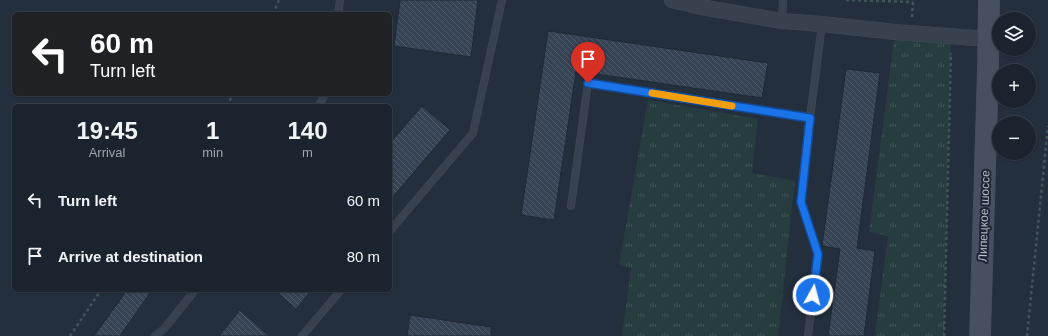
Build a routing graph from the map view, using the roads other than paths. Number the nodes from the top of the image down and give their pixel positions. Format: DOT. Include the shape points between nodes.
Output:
graph roads {
  1 [pos="340,0"];
  2 [pos="502,0"];
  3 [pos="672,0"];
  4 [pos="783,0"];
  5 [pos="989,0"];
  6 [pos="700,3"];
  7 [pos="338,12"];
  8 [pos="782,21"];
  9 [pos="822,24"];
  10 [pos="988,39"];
  11 [pos="810,118"];
  12 [pos="571,206"];
  13 [pos="392,229"];
  14 [pos="193,292"];
  15 [pos="339,292"];
  16 [pos="155,336"];
  17 [pos="302,336"];
  18 [pos="808,336"];
  19 [pos="980,336"];
  1 -- 7 [label="lane"];
  2 -- 13 [label="lane" via="473,133"];
  3 -- 6 [label="street"];
  4 -- 8 [label="lane"];
  5 -- 10 [label="main road, Липецкое шоссе"];
  6 -- 8 [label="street"];
  8 -- 9 [label="street"];
  9 -- 10 [label="street"];
  9 -- 11 [label="lane"];
  10 -- 19 [label="main road, Липецкое шоссе"];
  11 -- 12 [label="lane" via="588,83"];
  11 -- 18 [label="lane" via="801,202 818,254"];
  14 -- 16 [label="lane" via="165,328"];
  15 -- 17 [label="lane"];
}
